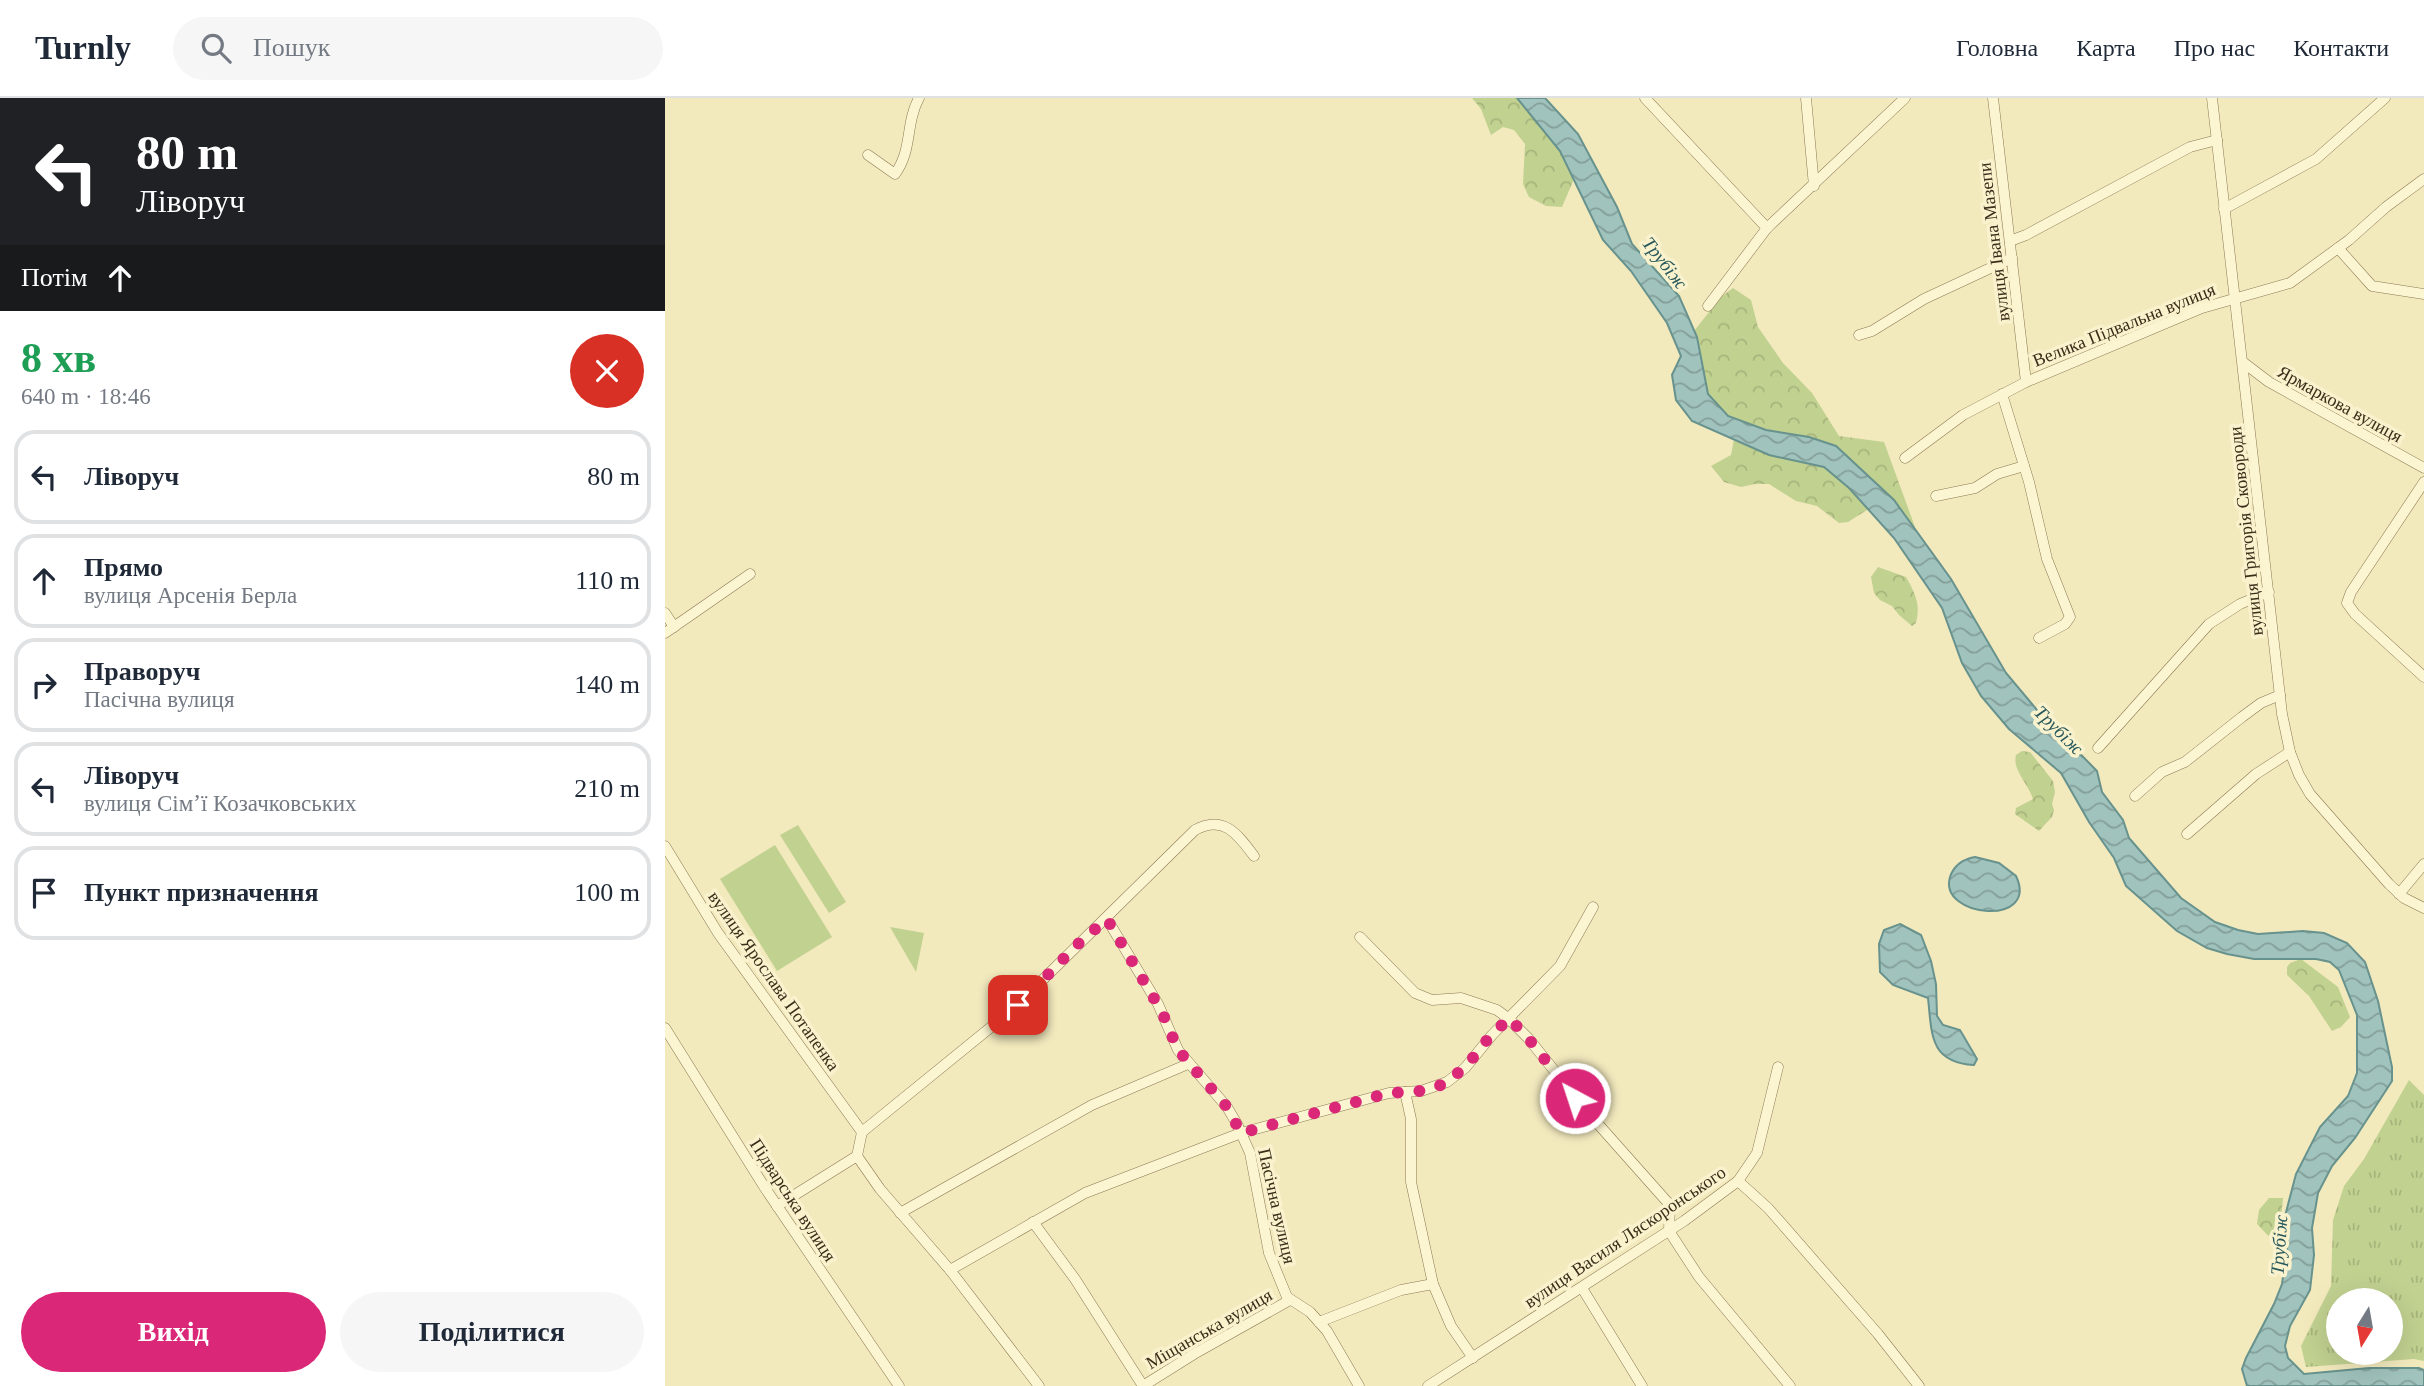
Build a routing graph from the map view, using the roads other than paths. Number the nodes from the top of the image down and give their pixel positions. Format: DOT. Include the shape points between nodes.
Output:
graph roads {
  1 [pos="919,98"];
  2 [pos="1645,98"];
  3 [pos="1806,98"];
  4 [pos="1905,98"];
  5 [pos="1993,98"];
  6 [pos="2212,98"];
  7 [pos="2385,98"];
  8 [pos="2217,140"];
  9 [pos="868,155"];
  10 [pos="2424,178"];
  11 [pos="1814,186"];
  12 [pos="2224,209"];
  13 [pos="1767,228"];
  14 [pos="2010,241"];
  15 [pos="2337,248"];
  16 [pos="2012,258"];
  17 [pos="2424,294"];
  18 [pos="2236,299"];
  19 [pos="1708,306"];
  20 [pos="1859,335"];
  21 [pos="2243,363"];
  22 [pos="2026,382"];
  23 [pos="2002,394"];
  24 [pos="1905,458"];
  25 [pos="2024,466"];
  26 [pos="2424,468"];
  27 [pos="2424,482"];
  28 [pos="1936,496"];
  29 [pos="750,575"];
  30 [pos="2269,592"];
  31 [pos="665,613"];
  32 [pos="670,630"];
  33 [pos="2039,638"];
  34 [pos="2424,677"];
  35 [pos="2280,695"];
  36 [pos="2098,748"];
  37 [pos="2290,752"];
  38 [pos="2135,796"];
  39 [pos="2187,834"];
  40 [pos="665,846"];
  41 [pos="1254,856"];
  42 [pos="2424,864"];
  43 [pos="2399,894"];
  44 [pos="1593,908"];
  45 [pos="2424,908"];
  46 [pos="1107,919"];
  47 [pos="1360,937"];
  48 [pos="1509,1018"];
  49 [pos="665,1028"];
  50 [pos="1188,1063"];
  51 [pos="1778,1068"];
  52 [pos="1405,1092"];
  53 [pos="862,1132"];
  54 [pos="1241,1133"];
  55 [pos="857,1156"];
  56 [pos="1738,1181"];
  57 [pos="777,1206"];
  58 [pos="901,1213"];
  59 [pos="1033,1222"];
  60 [pos="1669,1231"];
  61 [pos="950,1270"];
  62 [pos="1433,1284"];
  63 [pos="1582,1288"];
  64 [pos="1290,1300"];
  65 [pos="1319,1322"];
  66 [pos="1473,1358"];
  67 [pos="898,1386"];
  68 [pos="1039,1386"];
  69 [pos="1143,1386"];
  70 [pos="1359,1386"];
  71 [pos="1427,1386"];
  72 [pos="1641,1386"];
  73 [pos="1790,1386"];
  74 [pos="1919,1386"];
  1 -- 9 [label="street" via="911,116 907,154 895,174"];
  2 -- 13 [label="street"];
  3 -- 11 [label="street"];
  4 -- 11 [label="street"];
  5 -- 14 [label="street, вулиця Івана Мазепи"];
  6 -- 8 [label="street, вулиця Григорія Сковороди"];
  7 -- 12 [label="street" via="2316,159"];
  8 -- 12 [label="street, вулиця Григорія Сковороди"];
  8 -- 14 [label="street" via="2190,147"];
  10 -- 15 [label="street, Велика Підвальна вулиця"];
  11 -- 13 [label="street"];
  12 -- 18 [label="street, вулиця Григорія Сковороди"];
  13 -- 19 [label="street"];
  14 -- 16 [label="street, вулиця Івана Мазепи"];
  15 -- 17 [label="street" via="2372,286"];
  15 -- 18 [label="street, Велика Підвальна вулиця" via="2290,283"];
  16 -- 20 [label="street"];
  16 -- 22 [label="street, вулиця Івана Мазепи"];
  18 -- 21 [label="street, вулиця Григорія Сковороди"];
  18 -- 22 [label="street, Велика Підвальна вулиця" via="2202,308"];
  21 -- 26 [label="street, Ярмаркова вулиця"];
  21 -- 30 [label="street, вулиця Григорія Сковороди"];
  22 -- 23 [label="street, Велика Підвальна вулиця"];
  23 -- 24 [label="street, Велика Підвальна вулиця" via="1948,424"];
  23 -- 25 [label="street"];
  25 -- 28 [label="street" via="1997,474 1975,488"];
  25 -- 33 [label="street" via="2047,559 2070,617"];
  27 -- 34 [label="street" via="2347,603"];
  29 -- 32 [label="street"];
  30 -- 35 [label="street, вулиця Григорія Сковороди"];
  30 -- 36 [label="street" via="2213,620"];
  31 -- 32 [label="street"];
  35 -- 37 [label="street, вулиця Григорія Сковороди"];
  35 -- 38 [label="street" via="2248,712"];
  37 -- 39 [label="street"];
  37 -- 43 [label="street, вулиця Григорія Сковороди" via="2317,803"];
  40 -- 53 [label="street, вулиця Ярослава Потапенка" via="718,933"];
  41 -- 46 [label="street" via="1226,827 1215,823 1201,827"];
  42 -- 43 [label="street"];
  43 -- 45 [label="street, вулиця Григорія Сковороди"];
  44 -- 48 [label="street" via="1560,967"];
  46 -- 50 [label="street, Пасічна вулиця"];
  46 -- 53 [label="street" via="988,1032"];
  47 -- 48 [label="street" via="1415,993 1432,1000 1461,998"];
  48 -- 52 [label="street" via="1453,1079 1430,1089"];
  48 -- 60 [label="street" via="1670,1205"];
  49 -- 57 [label="street, Підварська вулиця"];
  50 -- 54 [label="street, Пасічна вулиця" via="1227,1107"];
  50 -- 58 [label="street" via="1092,1105"];
  51 -- 56 [label="street, вулиця Василя Ляскоронського" via="1757,1153"];
  52 -- 54 [label="street"];
  52 -- 62 [label="street" via="1411,1119 1411,1182"];
  53 -- 55 [label="street"];
  54 -- 59 [label="street" via="1085,1193"];
  54 -- 64 [label="street, Пасічна вулиця" via="1250,1153 1269,1253"];
  55 -- 57 [label="street"];
  55 -- 58 [label="street"];
  56 -- 60 [label="street, вулиця Василя Ляскоронського"];
  56 -- 74 [label="street" via="1776,1217"];
  57 -- 67 [label="street, Підварська вулиця"];
  58 -- 61 [label="street"];
  59 -- 61 [label="street"];
  59 -- 69 [label="street"];
  60 -- 63 [label="street, вулиця Василя Ляскоронського"];
  60 -- 73 [label="street" via="1699,1277"];
  61 -- 68 [label="street"];
  62 -- 65 [label="street" via="1401,1290"];
  62 -- 66 [label="street" via="1451,1326"];
  63 -- 66 [label="street, вулиця Василя Ляскоронського"];
  63 -- 72 [label="street"];
  64 -- 65 [label="street, Пасічна вулиця"];
  64 -- 69 [label="street, Міщанська вулиця"];
  65 -- 70 [label="street, Пасічна вулиця"];
  66 -- 71 [label="street, вулиця Василя Ляскоронського"];
}
